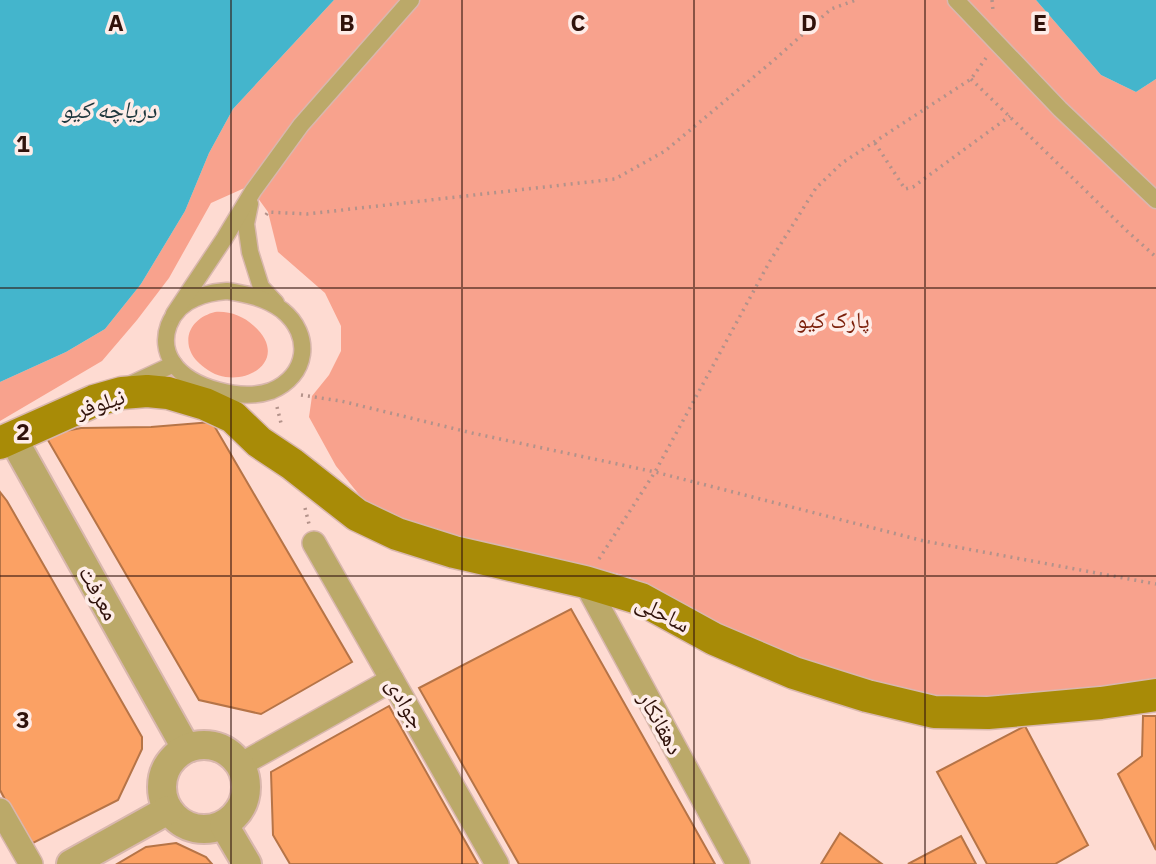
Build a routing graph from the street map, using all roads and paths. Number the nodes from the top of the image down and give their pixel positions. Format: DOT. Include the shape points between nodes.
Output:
graph roads {
  1 [pos="411,0"];
  2 [pos="856,0"];
  3 [pos="956,0"];
  4 [pos="996,44"];
  5 [pos="971,79"];
  6 [pos="1010,116"];
  7 [pos="875,143"];
  8 [pos="253,191"];
  9 [pos="1156,200"];
  10 [pos="250,252"];
  11 [pos="1156,257"];
  12 [pos="174,314"];
  13 [pos="293,321"];
  14 [pos="174,365"];
  15 [pos="272,390"];
  16 [pos="94,401"];
  17 [pos="205,404"];
  18 [pos="6,440"];
  19 [pos="655,472"];
  20 [pos="314,543"];
  21 [pos="585,582"];
  22 [pos="1156,584"];
  23 [pos="393,680"];
  24 [pos="1156,695"];
  25 [pos="186,748"];
  26 [pos="240,765"];
  27 [pos="0,810"];
  28 [pos="168,810"];
  29 [pos="223,825"];
  30 [pos="30,864"];
  31 [pos="71,864"];
  32 [pos="247,864"];
  33 [pos="497,864"];
  34 [pos="738,864"];
  1 -- 8 [label="street" via="301,125"];
  2 -- 10 [label="path" via="831,9 665,151 615,178 307,214 268,212"];
  3 -- 4 [label="street"];
  4 -- 5 [label="path"];
  4 -- 9 [label="street"];
  5 -- 6 [label="path"];
  5 -- 7 [label="path"];
  6 -- 7 [label="path" via="913,187 905,188"];
  6 -- 11 [label="path"];
  7 -- 19 [label="path" via="842,163 816,188 770,261"];
  8 -- 10 [label="street" via="246,224"];
  8 -- 12 [label="street"];
  10 -- 13 [label="street" via="261,287"];
  12 -- 13 [label="street" via="193,299 227,291 266,301"];
  12 -- 14 [label="street" via="166,337"];
  13 -- 15 [label="street" via="300,334 302,360 288,381"];
  14 -- 15 [label="street" via="212,390 240,395"];
  14 -- 16 [label="street"];
  15 -- 19 [label="path" via="341,401"];
  16 -- 17 [label="main road, نیلوفر" via="146,391"];
  16 -- 18 [label="main road, نیلوفر"];
  17 -- 21 [label="main road, ساحلی" via="233,417 357,515 397,534"];
  18 -- 25 [label="street, معرفت"];
  19 -- 21 [label="path"];
  19 -- 22 [label="path" via="923,541"];
  20 -- 23 [label="street, جوادی"];
  21 -- 24 [label="main road, ساحلی" via="641,599 713,639 794,673 934,712 988,713"];
  21 -- 34 [label="street, دهقانکار"];
  23 -- 26 [label="street"];
  23 -- 33 [label="street, جوادی"];
  25 -- 26 [label="street" via="198,744 222,748"];
  25 -- 28 [label="street" via="166,768 162,797"];
  26 -- 29 [label="street" via="246,792 235,817"];
  27 -- 30 [label="street"];
  28 -- 29 [label="street" via="187,826 212,829"];
  28 -- 31 [label="street"];
  29 -- 32 [label="street"];
}
